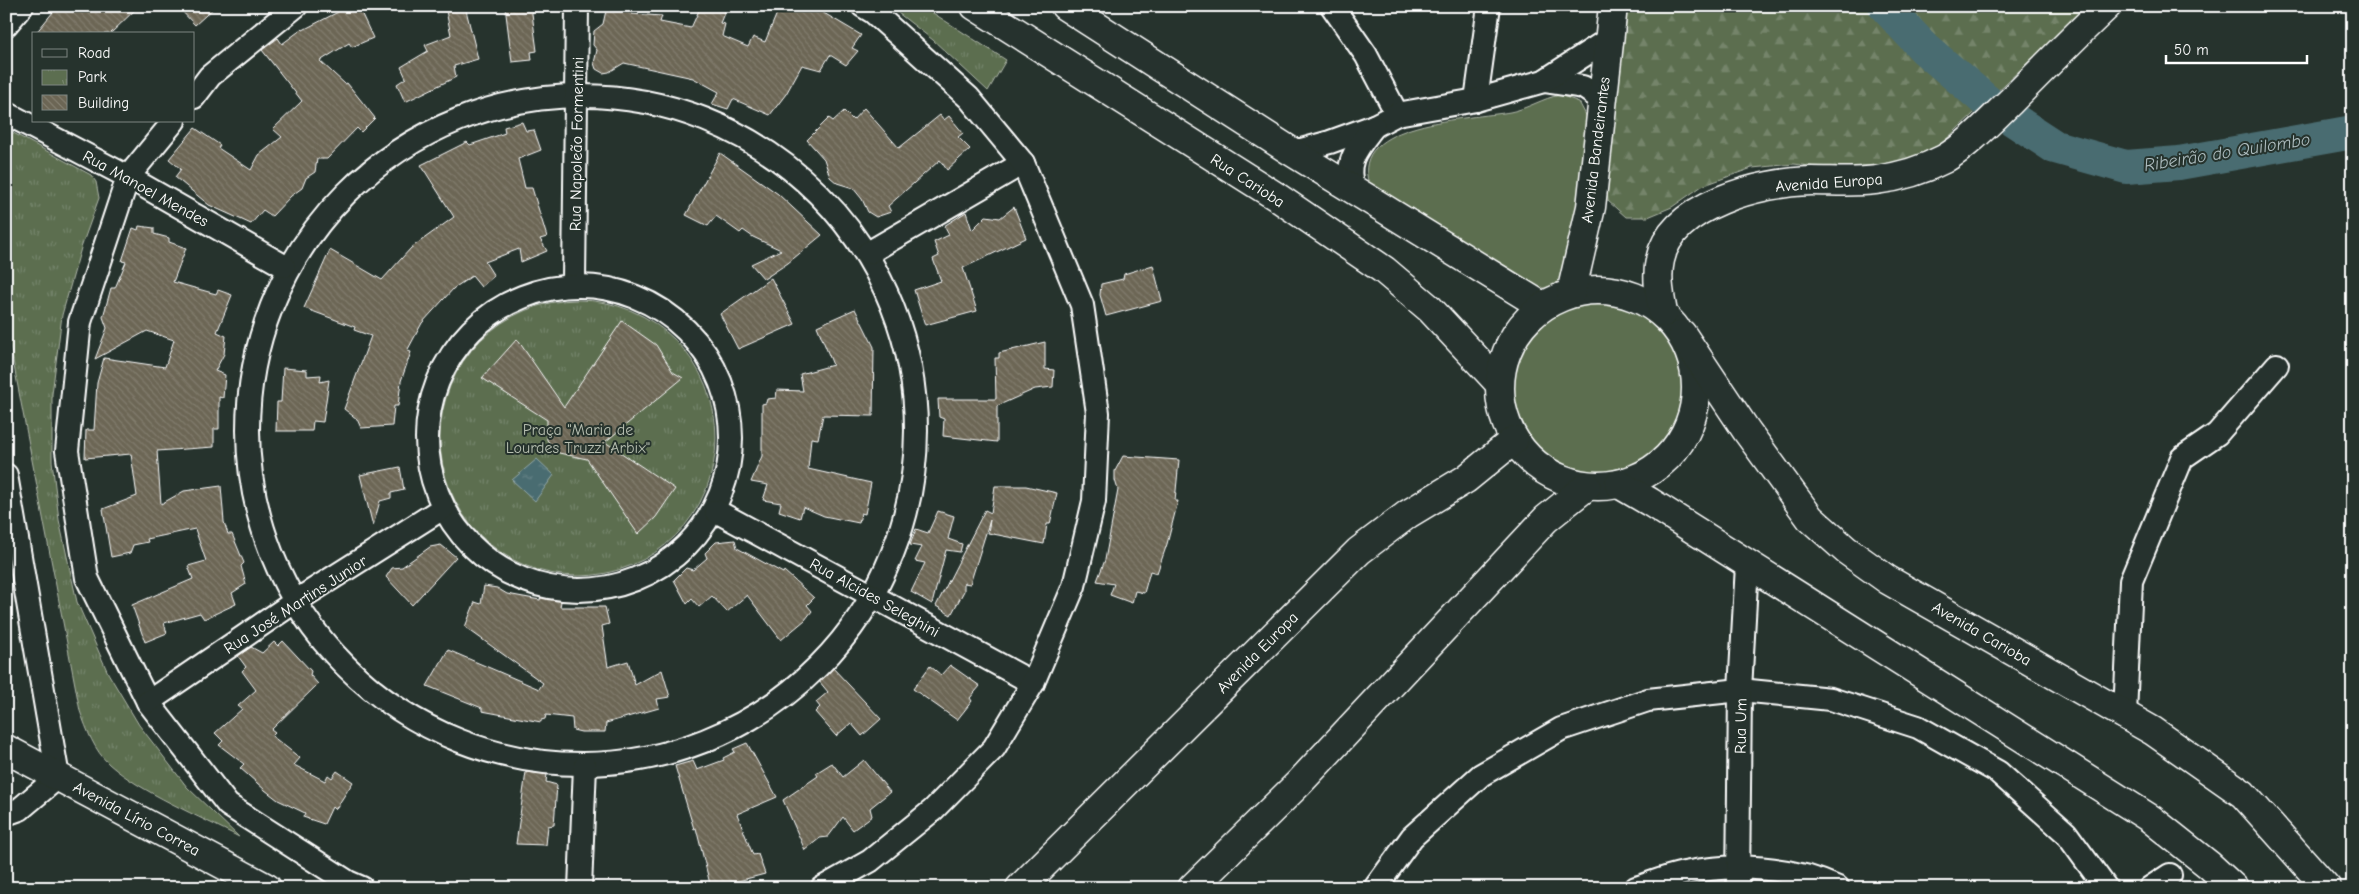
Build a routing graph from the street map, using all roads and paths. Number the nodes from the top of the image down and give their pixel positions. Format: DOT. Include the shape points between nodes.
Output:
graph roads {
  1 [pos="22,6"];
  2 [pos="296,6"];
  3 [pos="577,6"];
  4 [pos="864,6"];
  5 [pos="975,6"];
  6 [pos="1065,6"];
  7 [pos="1332,6"];
  8 [pos="1489,6"];
  9 [pos="1613,6"];
  10 [pos="2105,7"];
  11 [pos="6,25"];
  12 [pos="1609,39"];
  13 [pos="1544,81"];
  14 [pos="577,93"];
  15 [pos="195,96"];
  16 [pos="1476,100"];
  17 [pos="1602,100"];
  18 [pos="6,113"];
  19 [pos="1396,114"];
  20 [pos="173,122"];
  21 [pos="1374,126"];
  22 [pos="1289,150"];
  23 [pos="1023,163"];
  24 [pos="128,177"];
  25 [pos="1354,190"];
  26 [pos="868,254"];
  27 [pos="284,266"];
  28 [pos="574,282"];
  29 [pos="1571,293"];
  30 [pos="1542,306"];
  31 [pos="1663,313"];
  32 [pos="1682,334"];
  33 [pos="2277,365"];
  34 [pos="1499,383"];
  35 [pos="1514,440"];
  36 [pos="6,475"];
  37 [pos="1619,484"];
  38 [pos="1587,486"];
  39 [pos="442,508"];
  40 [pos="716,511"];
  41 [pos="1746,564"];
  42 [pos="871,595"];
  43 [pos="296,601"];
  44 [pos="1033,683"];
  45 [pos="1740,690"];
  46 [pos="148,702"];
  47 [pos="2125,714"];
  48 [pos="6,749"];
  49 [pos="585,766"];
  50 [pos="58,777"];
  51 [pos="6,814"];
  52 [pos="2170,875"];
  53 [pos="1738,877"];
  54 [pos="267,888"];
  55 [pos="362,888"];
  56 [pos="580,888"];
  57 [pos="822,888"];
  58 [pos="1020,888"];
  59 [pos="1192,888"];
  60 [pos="1375,888"];
  61 [pos="1636,888"];
  62 [pos="1838,888"];
  63 [pos="2106,888"];
  64 [pos="2150,888"];
  65 [pos="2234,888"];
  66 [pos="2327,888"];
  1 -- 11 [label="street"];
  2 -- 15 [label="street" via="210,76"];
  3 -- 14 [label="street, Rua Napoleão Formentini"];
  4 -- 23 [label="street" via="969,98"];
  5 -- 34 [label="main road, Rua Carioba" via="1277,197 1384,270 1430,309"];
  6 -- 22 [label="main road"];
  7 -- 19 [label="street" via="1366,55"];
  8 -- 16 [label="street"];
  9 -- 12 [label="main road, Avenida Bandeirantes"];
  10 -- 31 [label="main road, Avenida Europa" via="1985,126 1944,158 1920,169 1876,180 1778,184 1742,193 1695,214 1667,242 1660,260 1658,280"];
  12 -- 13 [label="street"];
  12 -- 17 [label="main road, Avenida Bandeirantes"];
  13 -- 16 [label="street"];
  13 -- 17 [label="street" via="1583,87"];
  14 -- 26 [label="street" via="694,115 789,167"];
  14 -- 27 [label="street" via="494,101 407,141 334,204"];
  14 -- 28 [label="street, Rua Napoleão Formentini"];
  16 -- 19 [label="street"];
  17 -- 29 [label="main road, Avenida Bandeirantes" via="1590,207"];
  18 -- 24 [label="street, Rua Manoel Mendes"];
  19 -- 21 [label="street"];
  20 -- 24 [label="street"];
  21 -- 22 [label="street" via="1316,146"];
  21 -- 25 [label="street" via="1352,154 1350,179"];
  22 -- 25 [label="main road"];
  23 -- 26 [label="street"];
  23 -- 44 [label="street" via="1082,305 1098,413 1094,501 1074,586"];
  24 -- 27 [label="street, Rua Manoel Mendes"];
  24 -- 46 [label="street" via="80,322 66,451 88,578"];
  25 -- 30 [label="main road"];
  26 -- 42 [label="street" via="902,336 921,426 905,514"];
  27 -- 43 [label="street" via="256,363 249,445 263,526"];
  28 -- 39 [label="street" via="521,297 479,322 448,359 429,404 426,453"];
  28 -- 40 [label="street" via="616,289 660,308 696,339 720,380 731,427 727,474"];
  29 -- 30 [label="main road"];
  29 -- 31 [label="main road" via="1595,289 1620,291 1643,299"];
  30 -- 34 [label="main road" via="1520,327 1505,353"];
  31 -- 32 [label="main road"];
  32 -- 37 [label="main road" via="1694,363 1697,395 1689,426 1673,452 1648,473"];
  32 -- 47 [label="main road, Avenida Carioba" via="1810,518 1846,550 1888,580"];
  33 -- 47 [label="street" via="2217,434 2182,458 2131,581"];
  34 -- 35 [label="main road" via="1502,412"];
  35 -- 38 [label="main road" via="1533,462 1558,479"];
  35 -- 58 [label="main road, Avenida Europa" via="1466,479 1408,514 1359,551"];
  36 -- 50 [label="street"];
  37 -- 38 [label="main road"];
  37 -- 41 [label="main road"];
  38 -- 59 [label="main road" via="1546,519 1299,783"];
  39 -- 40 [label="street" via="463,540 500,570 544,587 591,591 637,579 677,555"];
  39 -- 43 [label="street, Rua José Martins Junior"];
  40 -- 42 [label="street, Rua Alcides Seleghini"];
  41 -- 45 [label="street, Rua Um"];
  41 -- 65 [label="main road" via="2151,819"];
  42 -- 44 [label="street, Rua Alcides Seleghini"];
  42 -- 49 [label="street" via="803,682 720,742 615,768"];
  43 -- 46 [label="street, Rua José Martins Junior"];
  43 -- 49 [label="street" via="354,675 431,730 520,762"];
  44 -- 57 [label="street" via="994,748 933,810 870,861"];
  45 -- 53 [label="street, Rua Um"];
  45 -- 60 [label="street" via="1648,700 1561,729 1481,775 1412,837"];
  45 -- 63 [label="street" via="1831,699 1918,727 1998,772 2066,833"];
  46 -- 55 [label="street" via="228,805"];
  47 -- 66 [label="main road, Avenida Carioba" via="2243,794"];
  48 -- 50 [label="main road, Avenida Lírio Correa"];
  49 -- 56 [label="street"];
  50 -- 51 [label="street" via="20,809"];
  50 -- 54 [label="main road, Avenida Lírio Correa"];
  52 -- 64 [label="street"];
  53 -- 61 [label="street" via="1684,873"];
  53 -- 62 [label="street" via="1784,871"];
}
